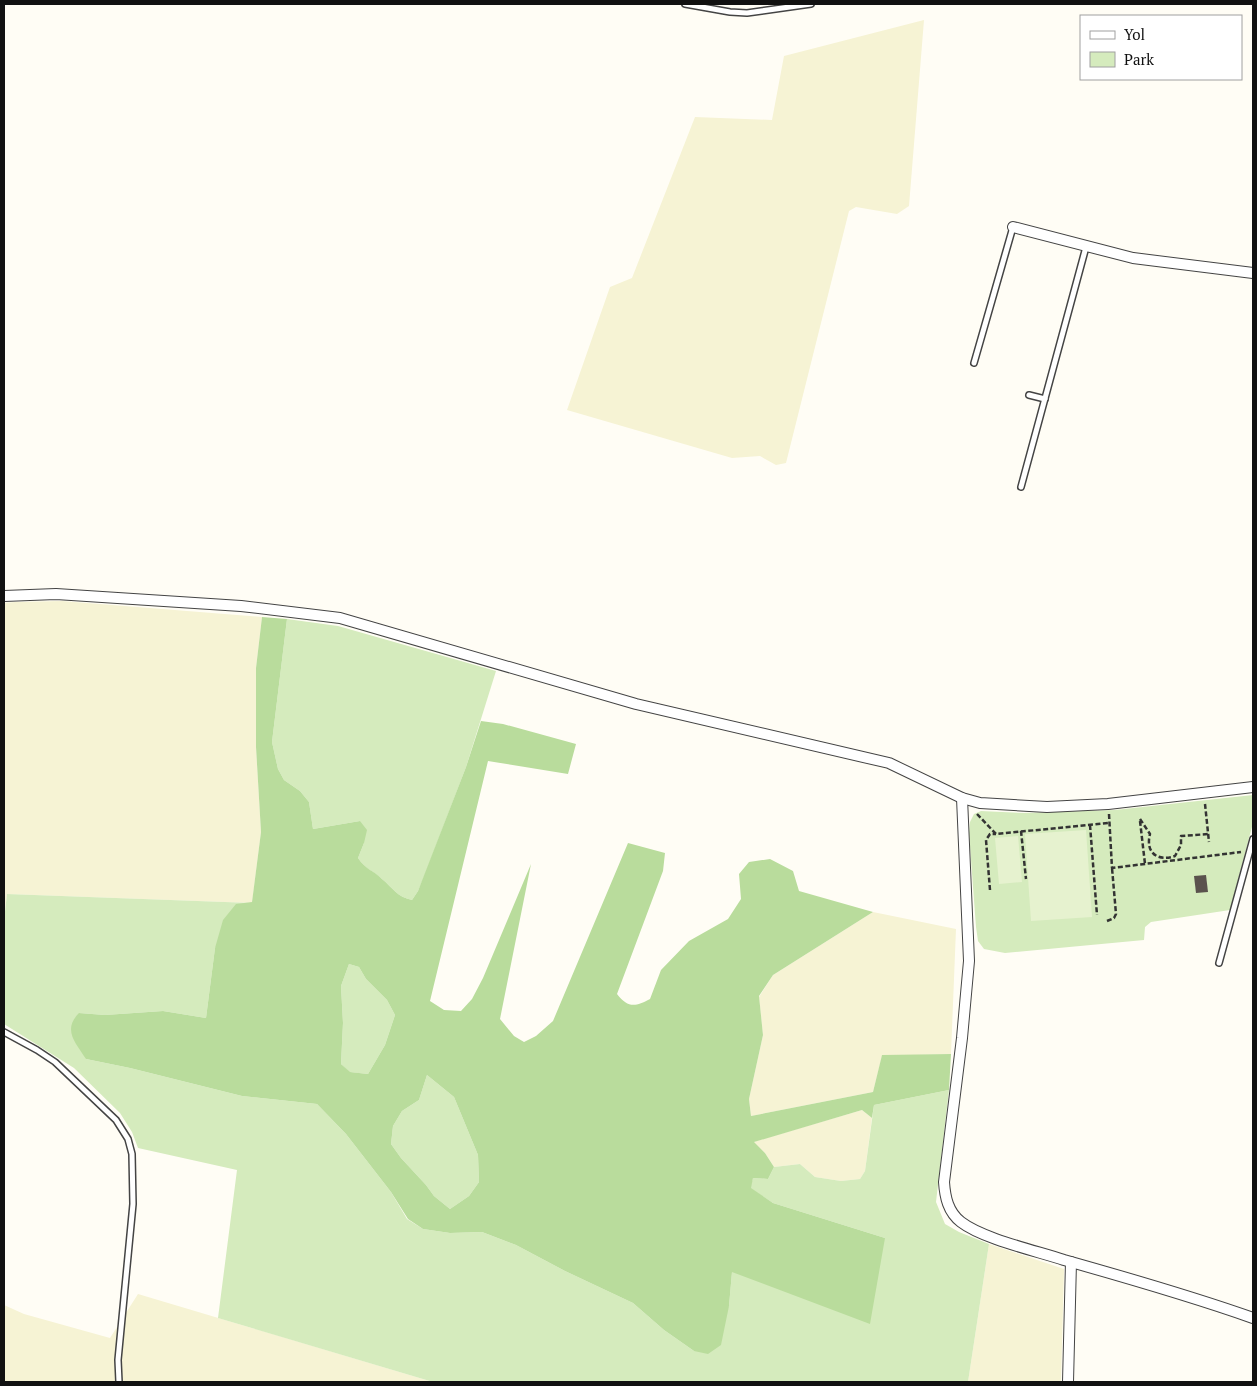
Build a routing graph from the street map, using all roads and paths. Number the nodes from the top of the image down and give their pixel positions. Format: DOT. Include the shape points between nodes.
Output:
graph roads {
  1 [pos="685,4"];
  2 [pos="811,4"];
  3 [pos="1013,227"];
  4 [pos="1086,246"];
  5 [pos="1253,274"];
  6 [pos="974,363"];
  7 [pos="1029,395"];
  8 [pos="1045,399"];
  9 [pos="1021,487"];
  10 [pos="4,596"];
  11 [pos="1253,787"];
  12 [pos="1204,793"];
  13 [pos="962,798"];
  14 [pos="1108,804"];
  15 [pos="976,812"];
  16 [pos="1109,823"];
  17 [pos="1090,825"];
  18 [pos="1022,832"];
  19 [pos="996,834"];
  20 [pos="1208,834"];
  21 [pos="1253,839"];
  22 [pos="1210,842"];
  23 [pos="1250,851"];
  24 [pos="1166,860"];
  25 [pos="1145,864"];
  26 [pos="1112,868"];
  27 [pos="1026,879"];
  28 [pos="990,890"];
  29 [pos="1097,915"];
  30 [pos="1107,921"];
  31 [pos="1219,963"];
  32 [pos="4,1032"];
  33 [pos="1071,1262"];
  34 [pos="1253,1318"];
  35 [pos="119,1382"];
  36 [pos="1068,1382"];
  1 -- 2 [label="lane" via="746,13"];
  3 -- 4 [label="street"];
  3 -- 6 [label="lane"];
  4 -- 5 [label="street" via="1133,258"];
  4 -- 8 [label="lane"];
  7 -- 8 [label="lane"];
  8 -- 9 [label="lane"];
  10 -- 13 [label="street" via="56,594 241,606 340,618 636,704 889,763"];
  11 -- 12 [label="street"];
  12 -- 14 [label="street"];
  12 -- 20 [label="path"];
  13 -- 14 [label="street" via="1027,807"];
  13 -- 33 [label="street" via="969,961 944,1182 947,1202 956,1218 971,1228"];
  14 -- 16 [label="path"];
  15 -- 19 [label="path"];
  16 -- 17 [label="path"];
  16 -- 26 [label="path"];
  17 -- 18 [label="path"];
  17 -- 29 [label="path"];
  18 -- 19 [label="path"];
  18 -- 27 [label="path"];
  19 -- 28 [label="path" via="990,834 986,840"];
  20 -- 22 [label="path"];
  20 -- 24 [label="path" via="1181,836 1178,852"];
  21 -- 23 [label="lane"];
  23 -- 24 [label="path"];
  23 -- 31 [label="lane"];
  24 -- 25 [label="path"];
  24 -- 25 [label="path" via="1151,853 1150,834 1140,819"];
  25 -- 26 [label="path"];
  26 -- 30 [label="path" via="1116,914"];
  32 -- 35 [label="lane" via="55,1062 116,1120 128,1139 132,1154 133,1204 118,1360"];
  33 -- 34 [label="street" via="1194,1297"];
  33 -- 36 [label="street"];
}
